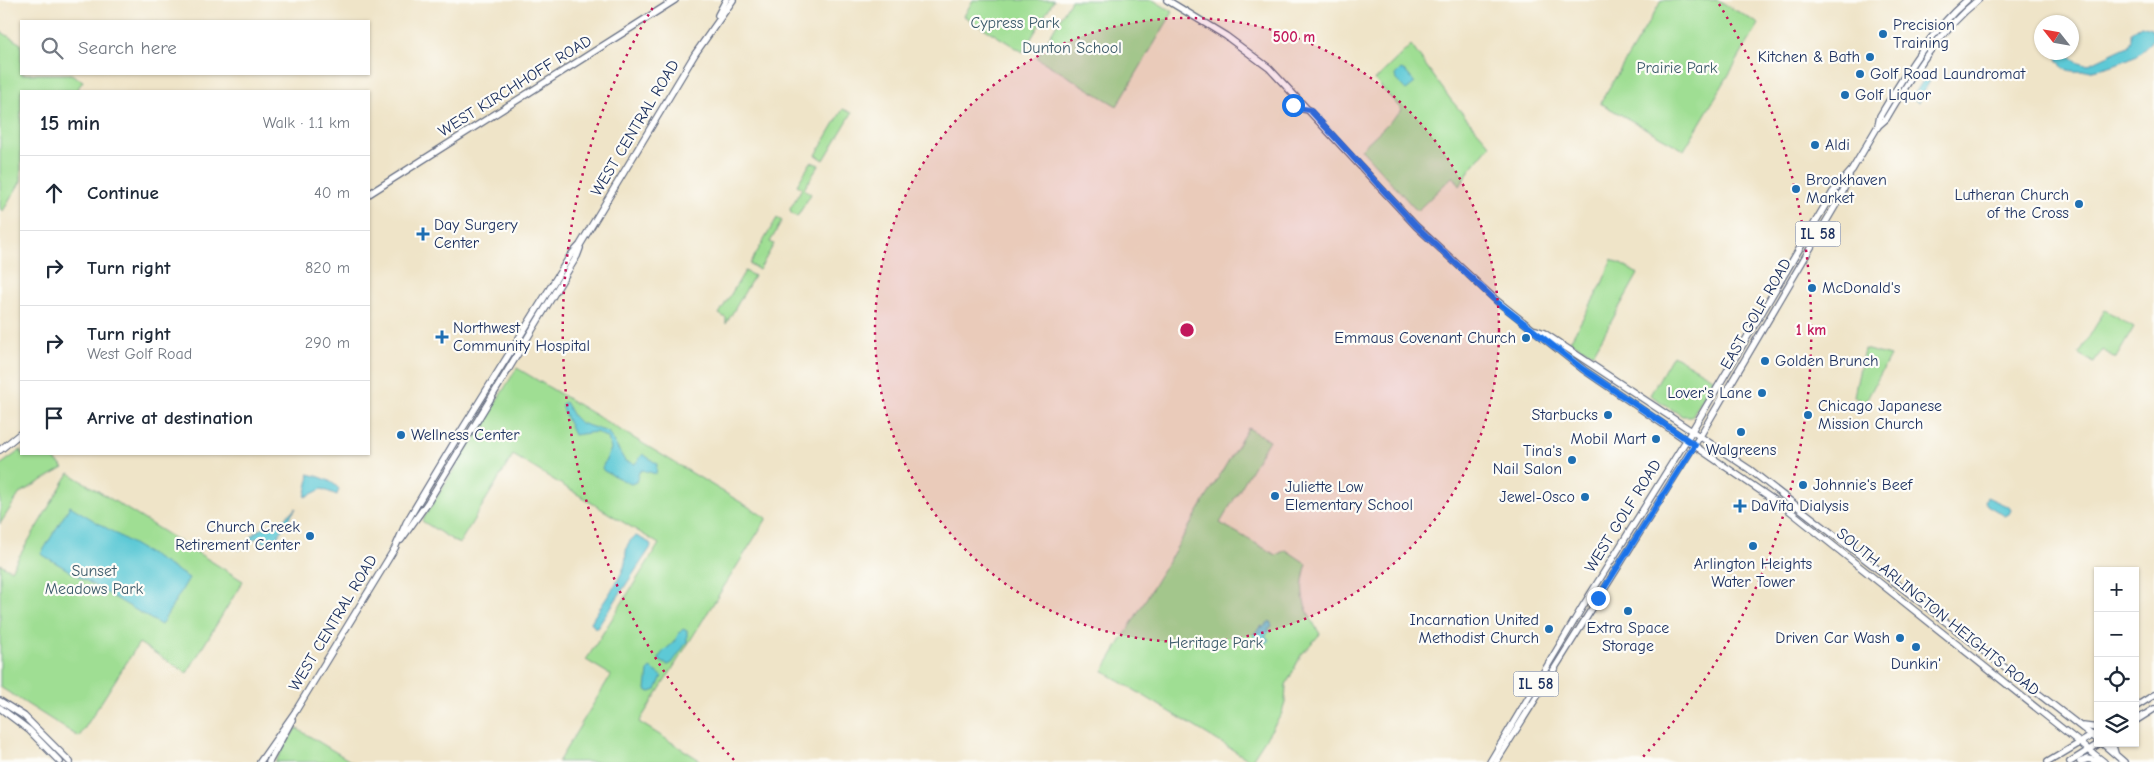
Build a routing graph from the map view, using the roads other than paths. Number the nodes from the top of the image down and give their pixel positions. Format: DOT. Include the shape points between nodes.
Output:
graph roads {
  1 [pos="676,0"];
  2 [pos="726,0"];
  3 [pos="734,0"];
  4 [pos="1167,0"];
  5 [pos="1967,0"];
  6 [pos="1978,0"];
  7 [pos="713,26"];
  8 [pos="1295,94"];
  9 [pos="1310,110"];
  10 [pos="1878,126"];
  11 [pos="1852,170"];
  12 [pos="370,193"];
  13 [pos="1534,329"];
  14 [pos="1692,430"];
  15 [pos="20,434"];
  16 [pos="1700,436"];
  17 [pos="1687,439"];
  18 [pos="1695,445"];
  19 [pos="0,450"];
  20 [pos="2154,695"];
  21 [pos="0,701"];
  22 [pos="2139,704"];
  23 [pos="0,708"];
  24 [pos="2154,709"];
  25 [pos="295,712"];
  26 [pos="2139,718"];
  27 [pos="2078,724"];
  28 [pos="2094,729"];
  29 [pos="2094,733"];
  30 [pos="2091,736"];
  31 [pos="2094,738"];
  32 [pos="2080,742"];
  33 [pos="2094,746"];
  34 [pos="2106,747"];
  35 [pos="2113,747"];
  36 [pos="2089,750"];
  37 [pos="2118,757"];
  38 [pos="60,762"];
  39 [pos="70,762"];
  40 [pos="260,762"];
  41 [pos="269,762"];
  42 [pos="1490,762"];
  43 [pos="1496,762"];
  44 [pos="2048,762"];
  45 [pos="2070,762"];
  46 [pos="2080,762"];
  47 [pos="2104,762"];
  48 [pos="2124,762"];
  1 -- 12 [label="main road, WEST KIRCHHOFF ROAD"];
  2 -- 7 [label="main road, WEST CENTRAL ROAD"];
  3 -- 7 [label="main road, WEST CENTRAL ROAD"];
  4 -- 8 [label="main road, SOUTH ARLINGTON HEIGHTS ROAD" via="1250,53"];
  5 -- 10 [label="main road, EAST GOLF ROAD / IL 58" via="1915,58 1880,116"];
  6 -- 10 [label="main road, EAST GOLF ROAD / IL 58" via="1951,24 1929,51 1886,119"];
  7 -- 25 [label="main road, WEST CENTRAL ROAD" via="428,502 395,548"];
  8 -- 9 [label="main road, SOUTH ARLINGTON HEIGHTS ROAD"];
  8 -- 9 [label="main road" via="1292,111 1297,108"];
  9 -- 13 [label="main road, SOUTH ARLINGTON HEIGHTS ROAD" via="1416,226 1497,302"];
  10 -- 11 [label="main road, EAST GOLF ROAD / IL 58"];
  11 -- 14 [label="main road, EAST GOLF ROAD / IL 58" via="1834,192"];
  11 -- 16 [label="main road, EAST GOLF ROAD / IL 58" via="1841,196"];
  13 -- 14 [label="main road, SOUTH ARLINGTON HEIGHTS ROAD"];
  13 -- 17 [label="main road, SOUTH ARLINGTON HEIGHTS ROAD" via="1584,370"];
  14 -- 16 [label="main road, SOUTH ARLINGTON HEIGHTS ROAD"];
  14 -- 17 [label="main road, EAST GOLF ROAD / IL 58"];
  15 -- 19 [label="main road"];
  16 -- 18 [label="main road, EAST GOLF ROAD / IL 58"];
  16 -- 27 [label="main road, SOUTH ARLINGTON HEIGHTS ROAD" via="1816,519"];
  17 -- 18 [label="main road, SOUTH ARLINGTON HEIGHTS ROAD"];
  17 -- 42 [label="main road, WEST GOLF ROAD / IL 58"];
  18 -- 32 [label="main road, SOUTH ARLINGTON HEIGHTS ROAD" via="1805,523"];
  18 -- 43 [label="main road, WEST GOLF ROAD / IL 58"];
  20 -- 22 [label="main road"];
  21 -- 39 [label="main road" via="24,716"];
  23 -- 38 [label="main road" via="29,730"];
  24 -- 26 [label="main road"];
  25 -- 40 [label="main road, WEST CENTRAL ROAD"];
  25 -- 41 [label="main road, WEST CENTRAL ROAD"];
  27 -- 28 [label="main road"];
  27 -- 30 [label="main road, SOUTH ARLINGTON HEIGHTS ROAD"];
  29 -- 30 [label="main road"];
  30 -- 31 [label="main road, SOUTH ARLINGTON HEIGHTS ROAD"];
  30 -- 32 [label="main road"];
  32 -- 36 [label="main road, SOUTH ARLINGTON HEIGHTS ROAD"];
  32 -- 44 [label="main road"];
  33 -- 36 [label="main road"];
  34 -- 37 [label="main road, SOUTH ARLINGTON HEIGHTS ROAD"];
  35 -- 37 [label="main road"];
  36 -- 45 [label="main road"];
  36 -- 47 [label="main road, SOUTH ARLINGTON HEIGHTS ROAD"];
  37 -- 48 [label="main road, SOUTH ARLINGTON HEIGHTS ROAD"];
  46 -- 47 [label="main road" via="2088,759"];
}
